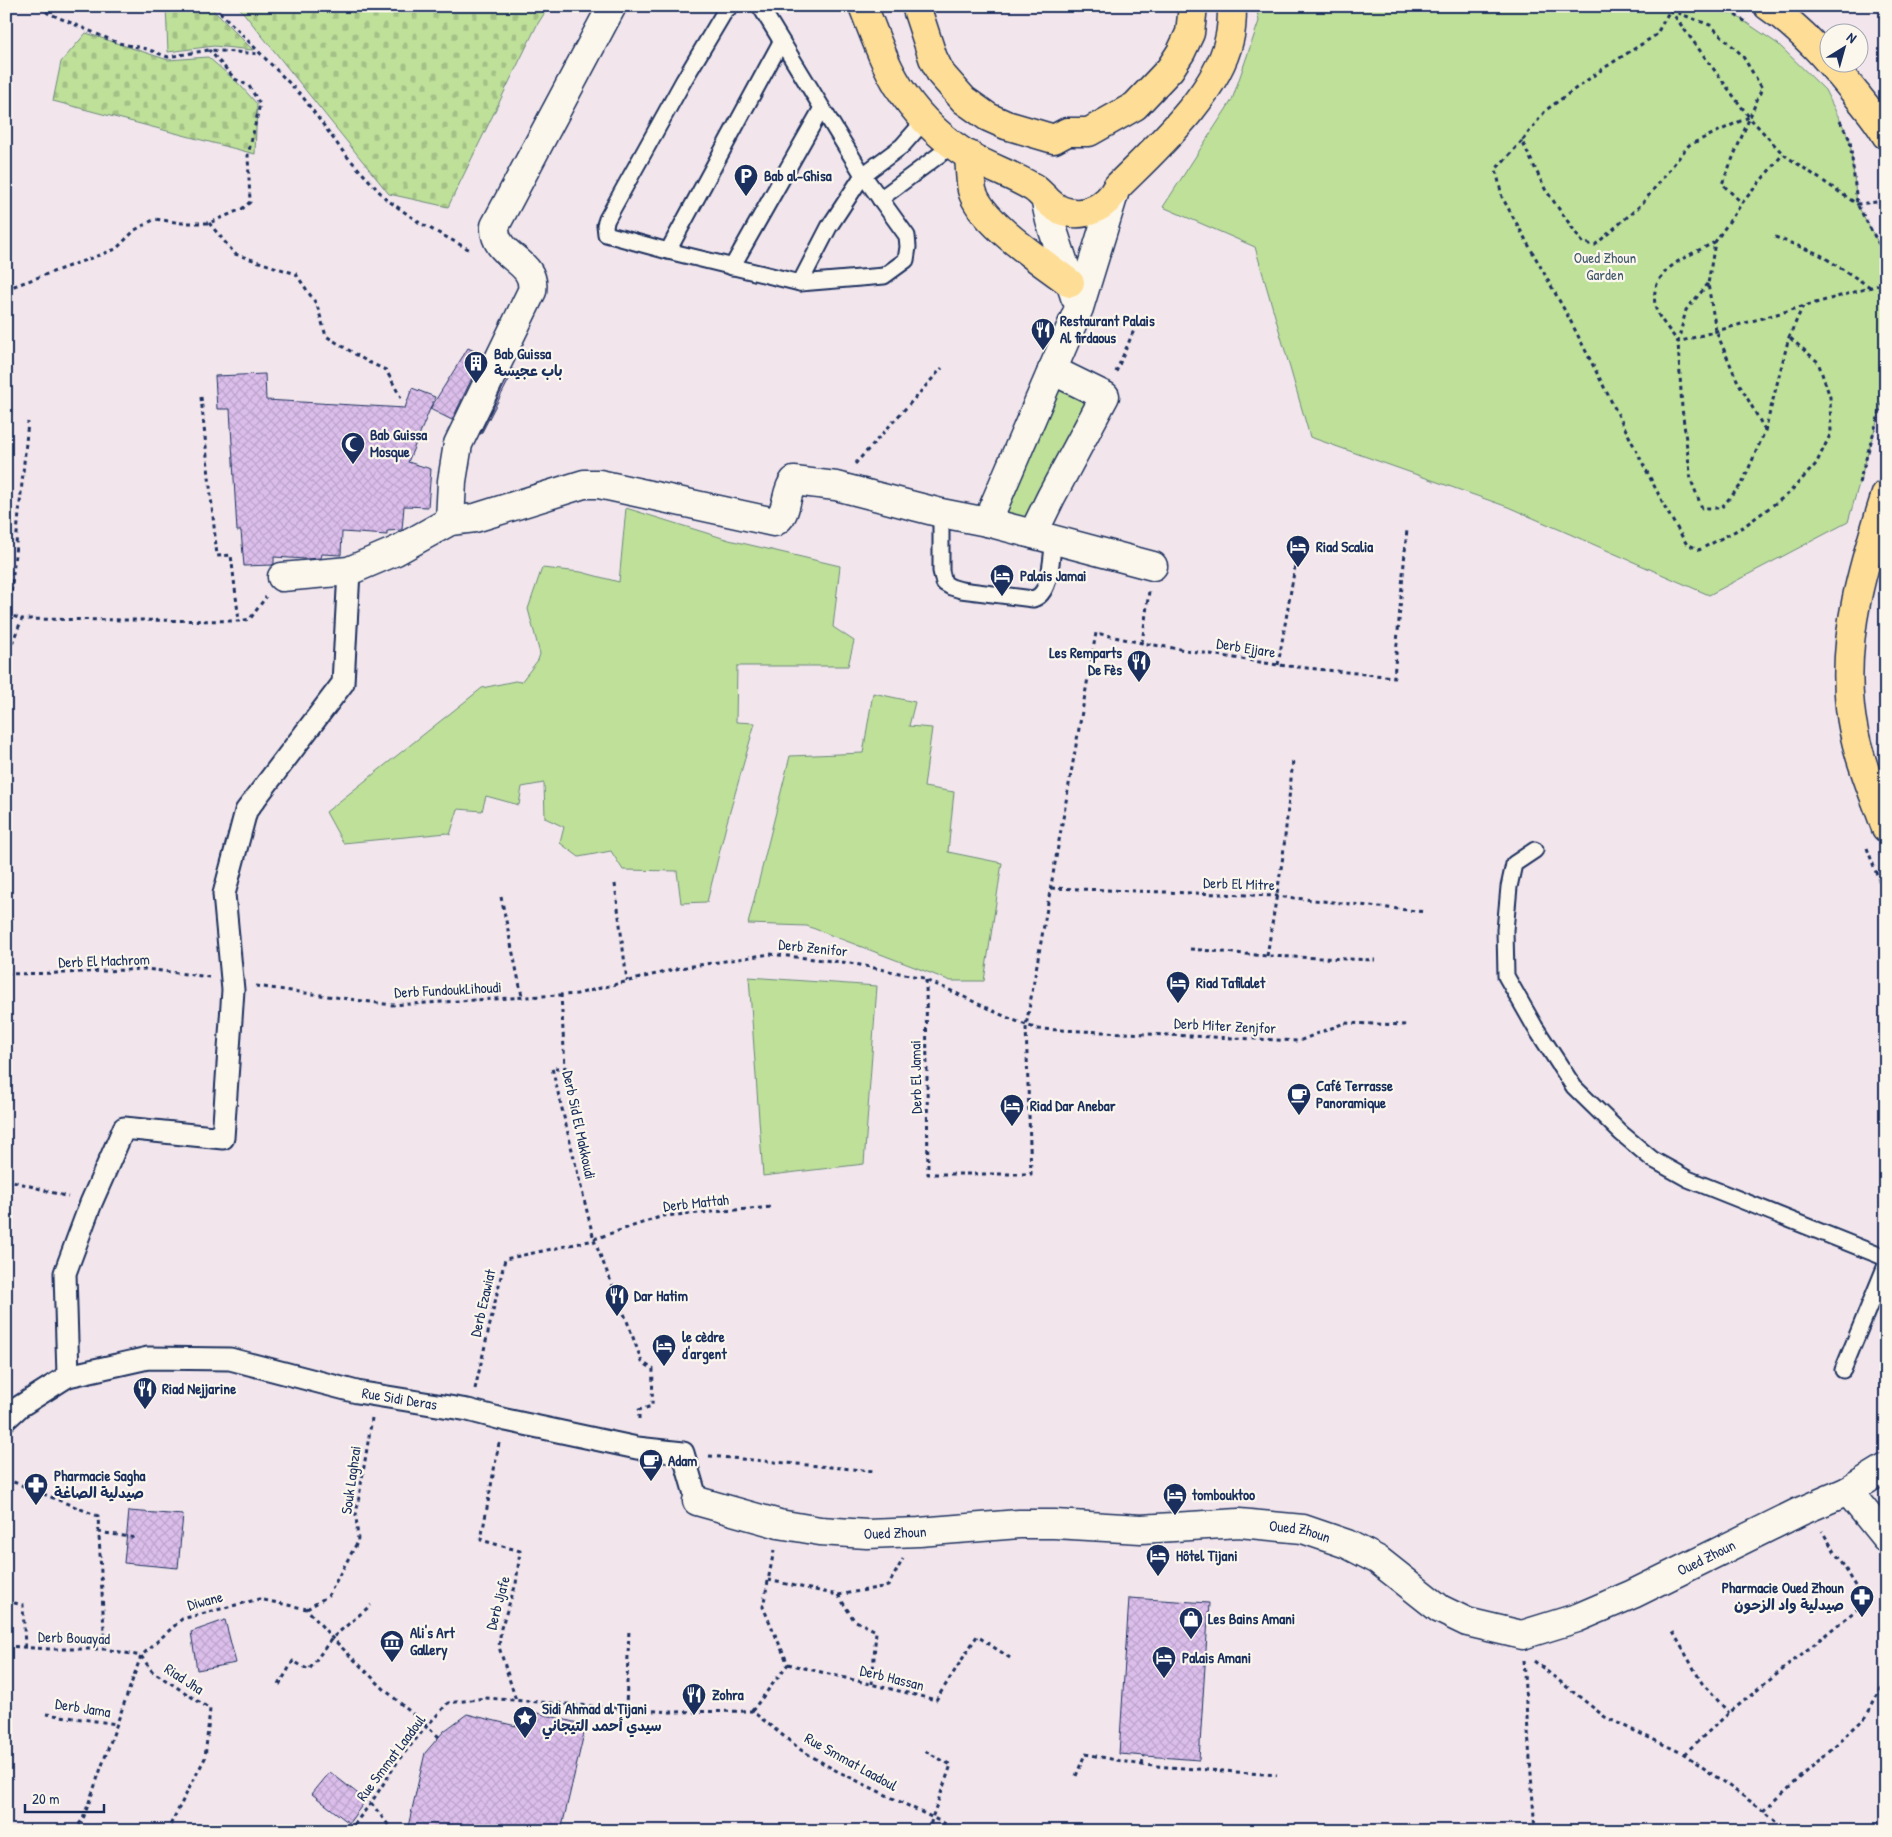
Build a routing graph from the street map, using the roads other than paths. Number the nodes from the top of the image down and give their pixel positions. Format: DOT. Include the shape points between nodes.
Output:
graph roads {
  1 [pos="612,6"];
  2 [pos="731,6"];
  3 [pos="760,6"];
  4 [pos="863,6"];
  5 [pos="916,6"];
  6 [pos="1193,6"];
  7 [pos="1232,6"];
  8 [pos="1768,6"];
  9 [pos="782,42"];
  10 [pos="822,108"];
  11 [pos="925,120"];
  12 [pos="1886,135"];
  13 [pos="961,150"];
  14 [pos="863,175"];
  15 [pos="1115,191"];
  16 [pos="1043,195"];
  17 [pos="880,199"];
  18 [pos="668,251"];
  19 [pos="732,267"];
  20 [pos="800,283"];
  21 [pos="1070,283"];
  22 [pos="1079,308"];
  23 [pos="1052,370"];
  24 [pos="1886,494"];
  25 [pos="942,513"];
  26 [pos="450,521"];
  27 [pos="987,522"];
  28 [pos="1044,537"];
  29 [pos="1153,566"];
  30 [pos="349,571"];
  31 [pos="282,577"];
  32 [pos="1886,828"];
  33 [pos="1535,850"];
  34 [pos="1886,1258"];
  35 [pos="1886,1265"];
  36 [pos="1843,1370"];
  37 [pos="68,1376"];
  38 [pos="6,1419"];
  39 [pos="1886,1468"];
  40 [pos="1848,1491"];
  41 [pos="697,1501"];
  42 [pos="1886,1538"];
  1 -- 26 [label="street" via="495,226 500,245 531,275 532,291 458,444"];
  2 -- 18 [label="lane" via="684,80 605,225 606,234"];
  3 -- 9 [label="lane"];
  4 -- 11 [label="main road" via="894,79"];
  5 -- 6 [label="main road" via="941,74 964,100 1006,125 1054,138 1067,132 1089,132 1135,106 1170,69 1181,52 1190,33"];
  7 -- 15 [label="main road" via="1229,41 1214,76 1181,121"];
  8 -- 12 [label="main road" via="1813,44"];
  9 -- 10 [label="lane"];
  9 -- 18 [label="lane"];
  10 -- 14 [label="lane"];
  10 -- 19 [label="lane"];
  11 -- 13 [label="main road"];
  11 -- 14 [label="lane" via="902,146"];
  13 -- 16 [label="main road"];
  13 -- 17 [label="lane"];
  13 -- 21 [label="main road" via="972,192 983,211 1007,235"];
  14 -- 17 [label="lane"];
  14 -- 20 [label="lane" via="829,228"];
  15 -- 16 [label="main road" via="1104,205 1084,214 1063,211"];
  15 -- 22 [label="street"];
  16 -- 21 [label="street"];
  17 -- 20 [label="lane" via="907,236 906,260 884,276"];
  18 -- 19 [label="lane"];
  19 -- 20 [label="lane"];
  21 -- 22 [label="street"];
  22 -- 23 [label="street"];
  23 -- 27 [label="street"];
  23 -- 28 [label="street" via="1105,396 1051,497"];
  24 -- 32 [label="main road" via="1862,573 1848,659 1853,726"];
  25 -- 26 [label="street" via="836,486 794,481 782,516 774,522 599,484 584,484 475,518"];
  25 -- 27 [label="street"];
  25 -- 28 [label="lane" via="944,583 961,590 1033,599 1040,597 1047,588"];
  26 -- 30 [label="street" via="396,551"];
  27 -- 28 [label="street"];
  28 -- 29 [label="street"];
  30 -- 31 [label="street"];
  30 -- 37 [label="street" via="343,683 246,812 224,894 232,983 222,1138 124,1128 65,1273"];
  33 -- 34 [label="lane" via="1514,864 1505,930 1506,976 1574,1087 1652,1159 1688,1179"];
  35 -- 36 [label="lane"];
  37 -- 38 [label="street, Rue Sidi Deras"];
  37 -- 41 [label="street, Rue Sidi Deras" via="148,1358 230,1359 357,1392 470,1411 637,1448 683,1453"];
  39 -- 40 [label="street, Oued Zhoun"];
  40 -- 41 [label="street, Oued Zhoun" via="1522,1644 1440,1609 1378,1560 1347,1544 1303,1529 1239,1523 1141,1529 1019,1524 867,1534 779,1524"];
  40 -- 42 [label="street"];
}
